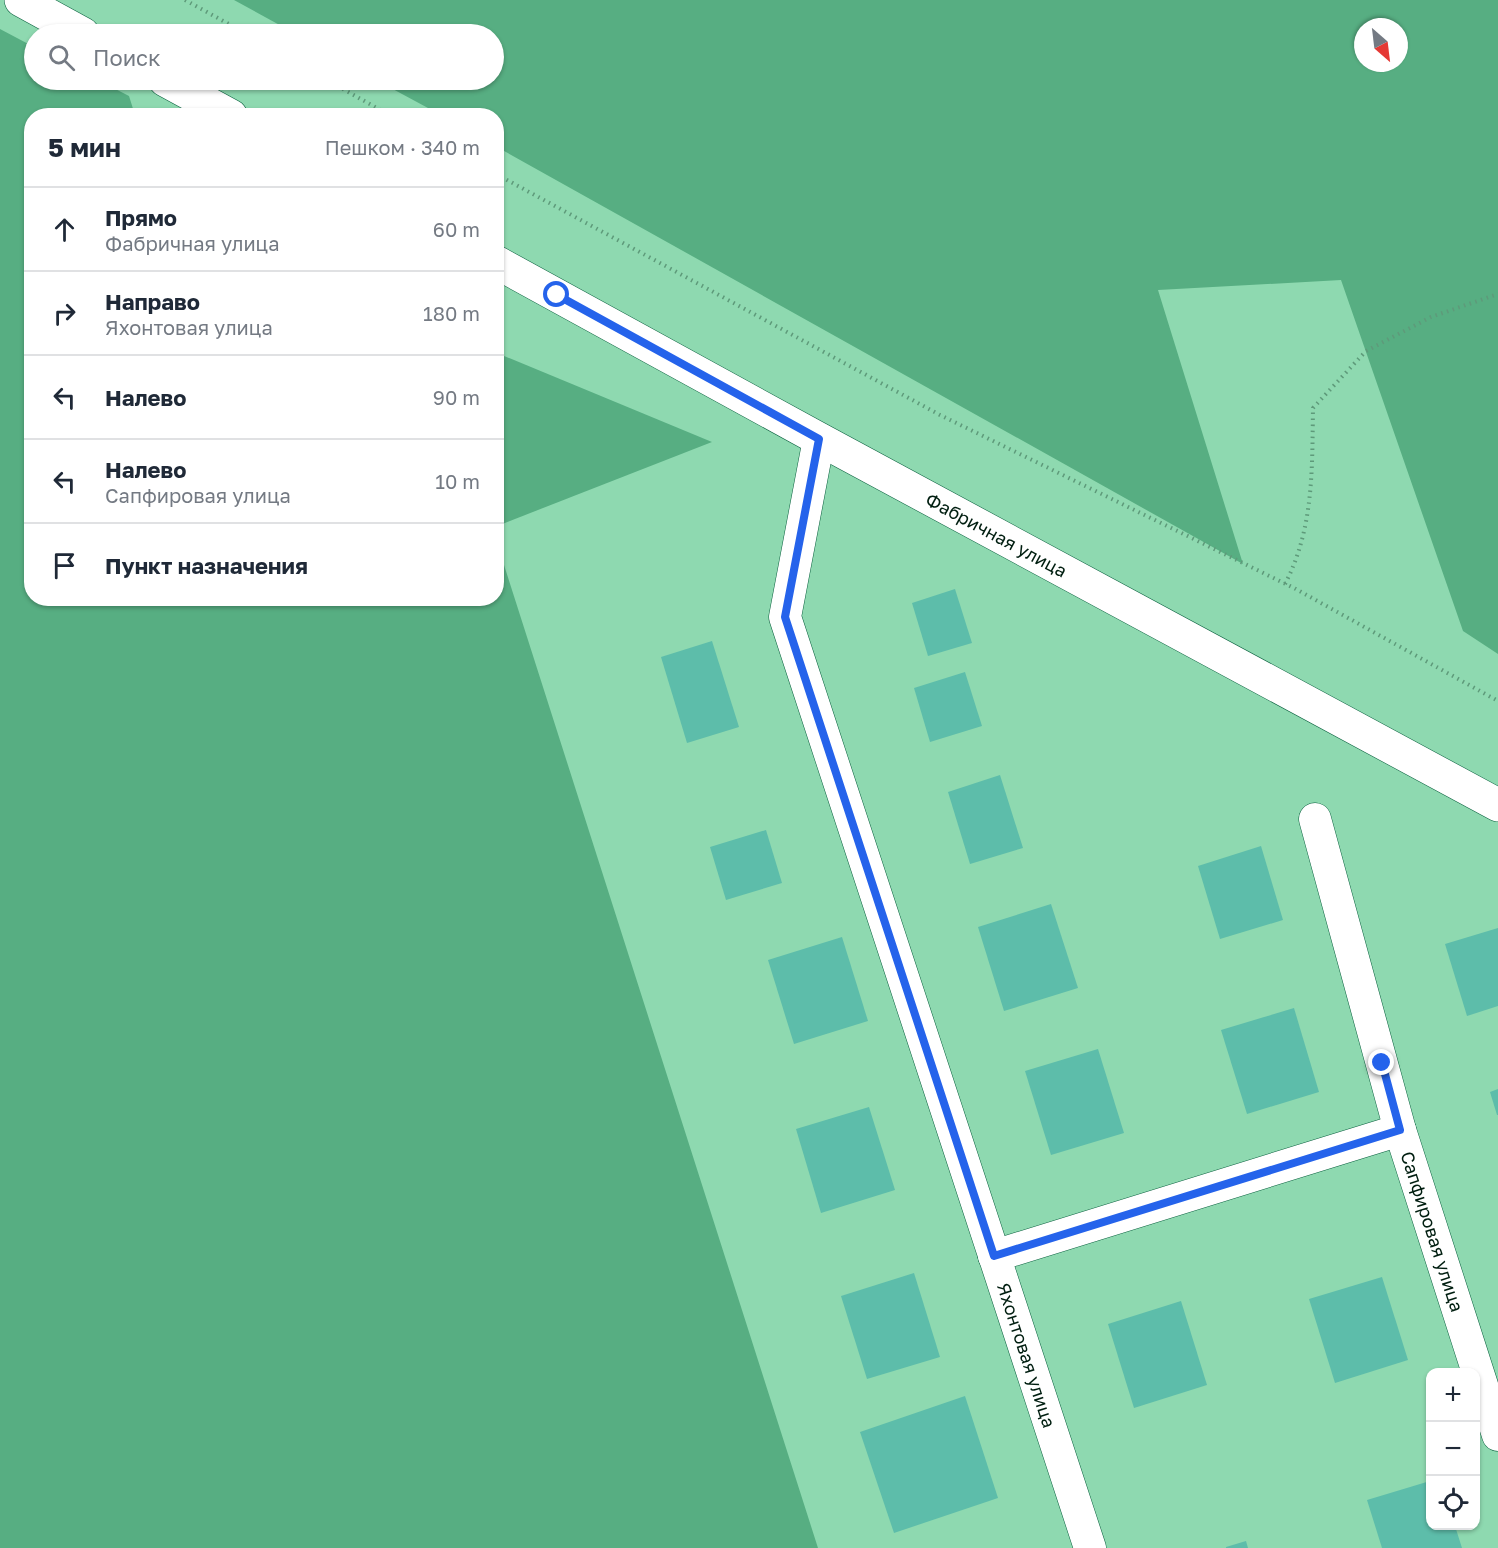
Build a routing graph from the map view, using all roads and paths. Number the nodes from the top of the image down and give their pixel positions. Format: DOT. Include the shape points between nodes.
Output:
graph roads {
  1 [pos="21,0"];
  2 [pos="185,0"];
  3 [pos="65,24"];
  4 [pos="229,24"];
  5 [pos="183,90"];
  6 [pos="345,90"];
  7 [pos="216,108"];
  8 [pos="377,108"];
  9 [pos="504,178"];
  10 [pos="504,266"];
  11 [pos="1498,294"];
  12 [pos="819,439"];
  13 [pos="1285,584"];
  14 [pos="1498,701"];
  15 [pos="1498,805"];
  16 [pos="1315,819"];
  17 [pos="1400,1130"];
  18 [pos="994,1256"];
  19 [pos="1498,1435"];
  20 [pos="1090,1548"];
  1 -- 3 [label="street"];
  2 -- 4 [label="path"];
  5 -- 7 [label="street"];
  6 -- 8 [label="path"];
  9 -- 13 [label="path" via="940,415"];
  10 -- 12 [label="street, Фабричная улица"];
  11 -- 13 [label="path" via="1431,316 1366,351 1313,408 1312,487 1305,538"];
  12 -- 15 [label="street, Фабричная улица"];
  12 -- 18 [label="street, Яхонтовая улица" via="785,617"];
  13 -- 14 [label="path"];
  16 -- 17 [label="street, Сапфировая улица"];
  17 -- 18 [label="street"];
  17 -- 19 [label="street, Сапфировая улица"];
  18 -- 20 [label="street, Яхонтовая улица"];
}
